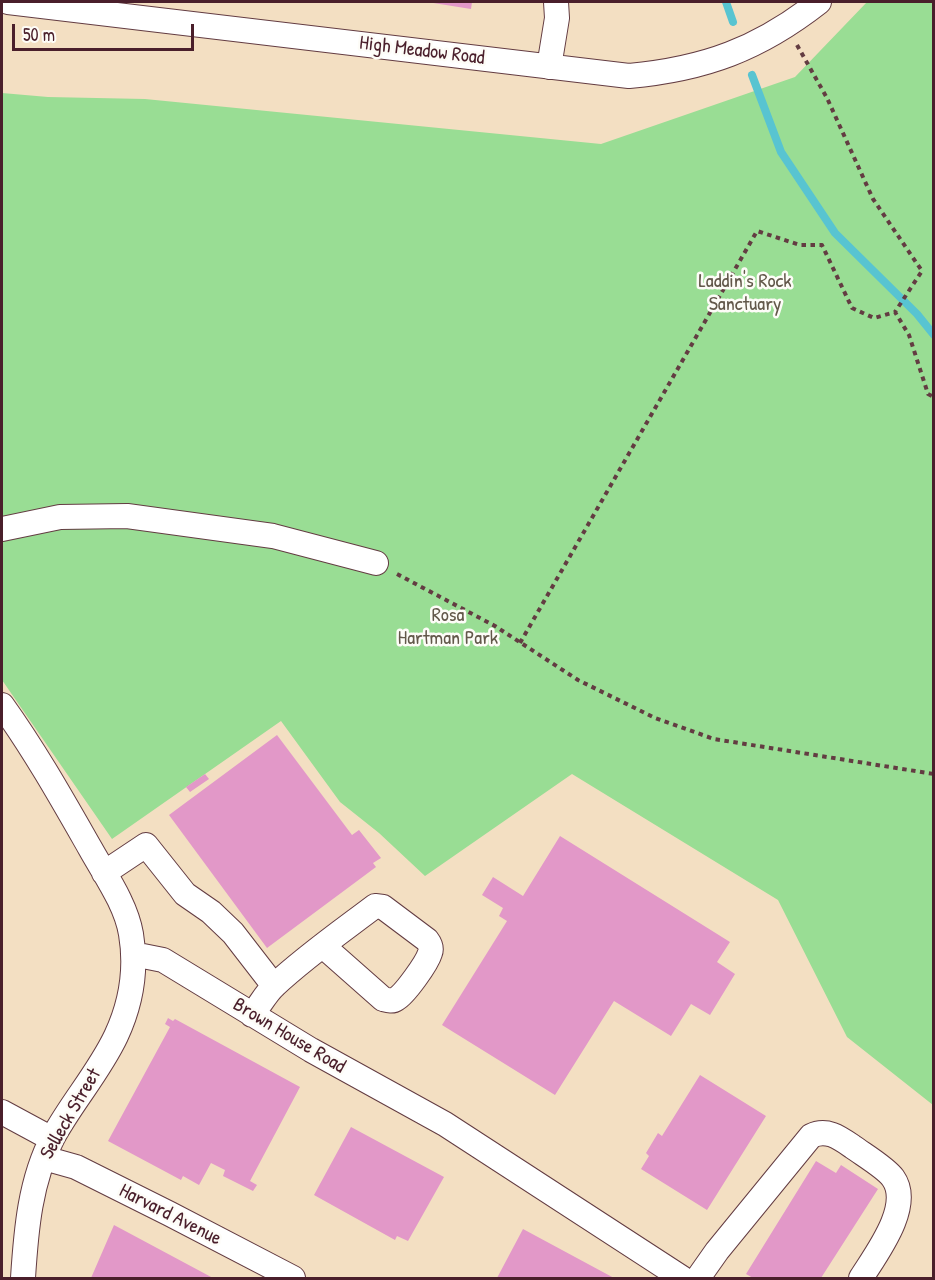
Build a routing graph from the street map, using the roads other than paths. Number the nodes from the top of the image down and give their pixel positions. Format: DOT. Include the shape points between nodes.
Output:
graph roads {
  1 [pos="8,2"];
  2 [pos="556,2"];
  3 [pos="819,2"];
  4 [pos="549,67"];
  5 [pos="2,529"];
  6 [pos="376,563"];
  7 [pos="2,705"];
  8 [pos="104,873"];
  9 [pos="323,946"];
  10 [pos="133,954"];
  11 [pos="274,986"];
  12 [pos="252,1015"];
  13 [pos="2,1112"];
  14 [pos="48,1148"];
  15 [pos="23,1278"];
  16 [pos="290,1278"];
  17 [pos="682,1278"];
  18 [pos="698,1278"];
  19 [pos="861,1278"];
  1 -- 4 [label="street, High Meadow Road"];
  2 -- 4 [label="street"];
  3 -- 4 [label="street, High Meadow Road" via="755,44 712,62 629,76"];
  5 -- 6 [label="street" via="60,517 127,516 273,536"];
  7 -- 8 [label="street" via="41,763"];
  8 -- 10 [label="street" via="124,912"];
  8 -- 11 [label="street" via="146,845 185,894 233,933"];
  9 -- 11 [label="street"];
  10 -- 12 [label="street, Brown House Road" via="163,960"];
  10 -- 14 [label="street, Selleck Street" via="131,987 121,1024"];
  11 -- 12 [label="street"];
  12 -- 17 [label="street, Brown House Road" via="468,1138"];
  13 -- 14 [label="street, Harvard Avenue"];
  14 -- 15 [label="street, Selleck Street" via="27,1225"];
  14 -- 16 [label="street, Harvard Avenue" via="76,1167"];
  18 -- 19 [label="street" via="811,1136 819,1132 839,1137 893,1176 898,1187 891,1229"];
}
